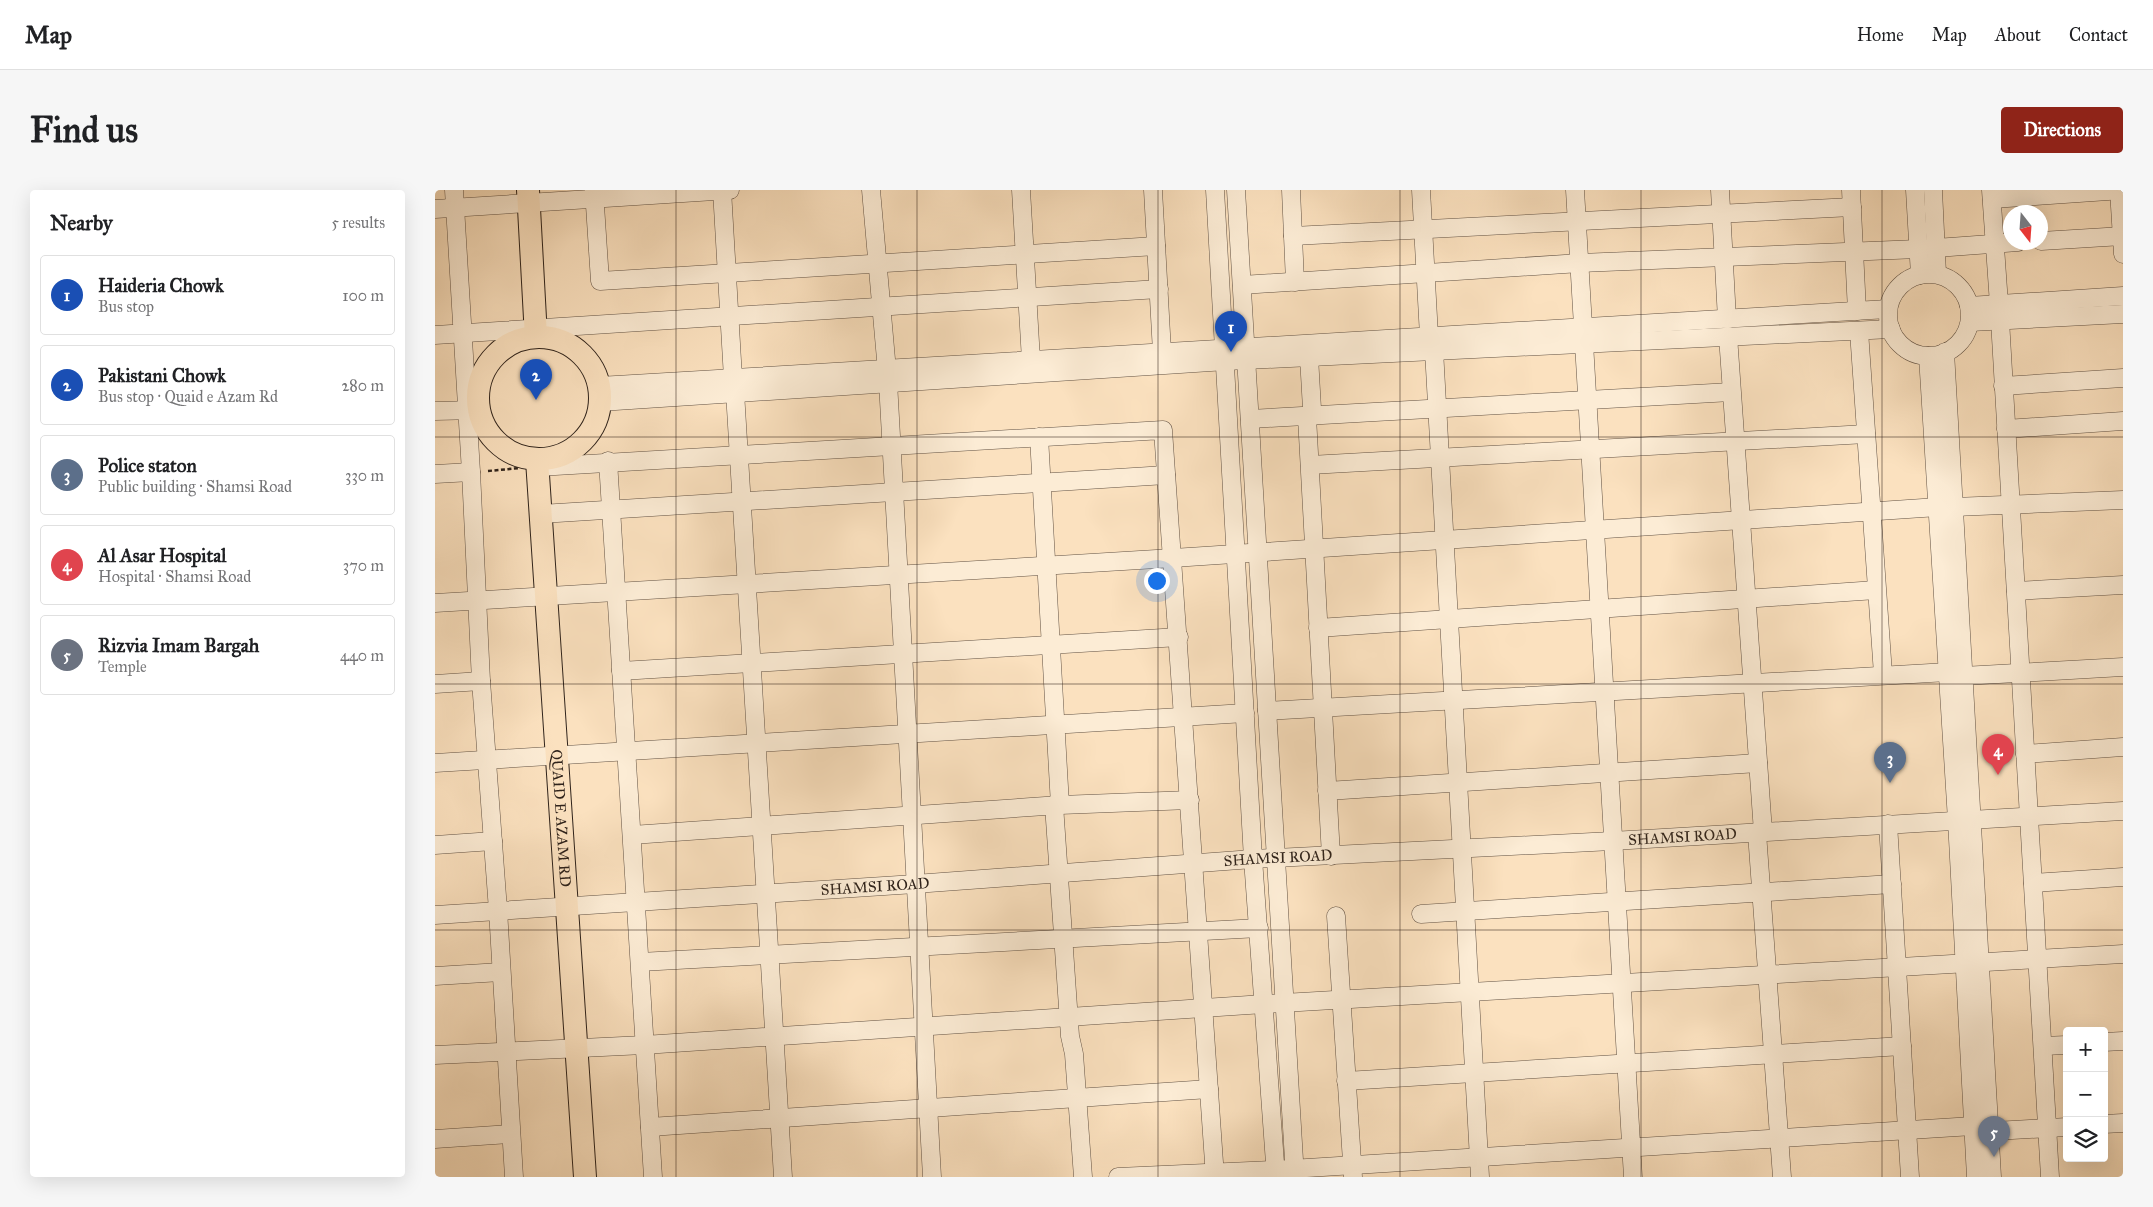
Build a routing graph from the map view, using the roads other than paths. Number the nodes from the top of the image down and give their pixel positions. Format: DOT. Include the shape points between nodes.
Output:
graph roads {
  1 [pos="722,190"];
  2 [pos="730,190"];
  3 [pos="871,190"];
  4 [pos="1021,190"];
  5 [pos="1153,190"];
  6 [pos="1215,190"];
  7 [pos="1236,190"];
  8 [pos="1291,190"];
  9 [pos="1421,190"];
  10 [pos="1575,190"];
  11 [pos="1720,190"];
  12 [pos="1915,190"];
  13 [pos="1933,190"];
  14 [pos="2119,190"];
  15 [pos="2123,190"];
  16 [pos="594,194"];
  17 [pos="1992,194"];
  18 [pos="529,197"];
  19 [pos="455,199"];
  20 [pos="1851,199"];
  21 [pos="435,208"];
  22 [pos="1721,214"];
  23 [pos="1577,222"];
  24 [pos="1423,230"];
  25 [pos="1293,236"];
  26 [pos="2048,241"];
  27 [pos="2123,242"];
  28 [pos="2003,243"];
  29 [pos="1995,244"];
  30 [pos="1157,246"];
  31 [pos="1927,248"];
  32 [pos="1854,252"];
  33 [pos="1025,254"];
  34 [pos="1723,257"];
  35 [pos="878,263"];
  36 [pos="1580,263"];
  37 [pos="727,273"];
  38 [pos="1425,273"];
  39 [pos="1929,275"];
  40 [pos="1295,282"];
  41 [pos="1242,285"];
  42 [pos="1159,289"];
  43 [pos="2123,296"];
  44 [pos="1027,298"];
  45 [pos="881,307"];
  46 [pos="1888,309"];
  47 [pos="1857,311"];
  48 [pos="1999,312"];
  49 [pos="1970,314"];
  50 [pos="2123,314"];
  51 [pos="729,316"];
  52 [pos="1727,328"];
  53 [pos="1891,329"];
  54 [pos="1859,331"];
  55 [pos="536,332"];
  56 [pos="462,333"];
  57 [pos="435,335"];
  58 [pos="1585,335"];
  59 [pos="1432,343"];
  60 [pos="1163,352"];
  61 [pos="1246,353"];
  62 [pos="1937,354"];
  63 [pos="1226,355"];
  64 [pos="1309,357"];
  65 [pos="1031,360"];
  66 [pos="887,375"];
  67 [pos="2123,378"];
  68 [pos="734,385"];
  69 [pos="2003,386"];
  70 [pos="1731,392"];
  71 [pos="599,394"];
  72 [pos="1588,401"];
  73 [pos="472,410"];
  74 [pos="1437,410"];
  75 [pos="435,411"];
  76 [pos="1307,417"];
  77 [pos="1250,419"];
  78 [pos="2123,422"];
  79 [pos="2006,429"];
  80 [pos="1866,434"];
  81 [pos="1039,437"];
  82 [pos="1735,441"];
  83 [pos="891,445"];
  84 [pos="1591,449"];
  85 [pos="739,454"];
  86 [pos="1440,458"];
  87 [pos="609,461"];
  88 [pos="537,464"];
  89 [pos="1310,465"];
  90 [pos="471,472"];
  91 [pos="435,474"];
  92 [pos="1166,475"];
  93 [pos="1042,482"];
  94 [pos="893,492"];
  95 [pos="2123,500"];
  96 [pos="741,501"];
  97 [pos="2010,504"];
  98 [pos="1946,507"];
  99 [pos="611,509"];
  100 [pos="1871,510"];
  101 [pos="541,514"];
  102 [pos="1740,520"];
  103 [pos="1595,529"];
  104 [pos="1444,540"];
  105 [pos="1314,548"];
  106 [pos="1258,552"];
  107 [pos="1237,554"];
  108 [pos="1173,558"];
  109 [pos="1046,566"];
  110 [pos="898,575"];
  111 [pos="747,584"];
  112 [pos="2123,585"];
  113 [pos="1877,590"];
  114 [pos="2016,591"];
  115 [pos="617,592"];
  116 [pos="547,596"];
  117 [pos="1746,599"];
  118 [pos="477,601"];
  119 [pos="435,603"];
  120 [pos="1599,609"];
  121 [pos="1449,619"];
  122 [pos="1318,628"];
  123 [pos="1179,637"];
  124 [pos="1051,645"];
  125 [pos="902,654"];
  126 [pos="751,663"];
  127 [pos="2123,666"];
  128 [pos="621,671"];
  129 [pos="2020,673"];
  130 [pos="1883,674"];
  131 [pos="1956,674"];
  132 [pos="481,681"];
  133 [pos="1752,682"];
  134 [pos="435,684"];
  135 [pos="1604,691"];
  136 [pos="1453,700"];
  137 [pos="1323,708"];
  138 [pos="1267,711"];
  139 [pos="1245,713"];
  140 [pos="1184,716"];
  141 [pos="1055,724"];
  142 [pos="906,734"];
  143 [pos="756,743"];
  144 [pos="2123,747"];
  145 [pos="627,751"];
  146 [pos="2025,754"];
  147 [pos="558,755"];
  148 [pos="487,760"];
  149 [pos="435,763"];
  150 [pos="1758,763"];
  151 [pos="1608,773"];
  152 [pos="1458,782"];
  153 [pos="1327,791"];
  154 [pos="1190,800"];
  155 [pos="1057,805"];
  156 [pos="2123,811"];
  157 [pos="911,815"];
  158 [pos="2029,816"];
  159 [pos="1964,820"];
  160 [pos="1888,824"];
  161 [pos="761,826"];
  162 [pos="1760,832"];
  163 [pos="632,835"];
  164 [pos="493,841"];
  165 [pos="1612,841"];
  166 [pos="435,845"];
  167 [pos="1462,849"];
  168 [pos="1331,856"];
  169 [pos="1276,858"];
  170 [pos="1253,859"];
  171 [pos="1194,865"];
  172 [pos="1059,874"];
  173 [pos="2123,877"];
  174 [pos="2033,883"];
  175 [pos="915,884"];
  176 [pos="1892,884"];
  177 [pos="1761,892"];
  178 [pos="766,893"];
  179 [pos="636,901"];
  180 [pos="1616,901"];
  181 [pos="569,905"];
  182 [pos="498,910"];
  183 [pos="1465,911"];
  184 [pos="1421,914"];
  185 [pos="435,915"];
  186 [pos="1335,916"];
  187 [pos="1259,928"];
  188 [pos="1199,932"];
  189 [pos="1063,939"];
  190 [pos="918,947"];
  191 [pos="2123,954"];
  192 [pos="770,955"];
  193 [pos="2038,959"];
  194 [pos="640,962"];
  195 [pos="1972,964"];
  196 [pos="1897,967"];
  197 [pos="501,972"];
  198 [pos="1768,975"];
  199 [pos="435,976"];
  200 [pos="1621,983"];
  201 [pos="1470,992"];
  202 [pos="1341,999"];
  203 [pos="1285,1003"];
  204 [pos="1264,1004"];
  205 [pos="1204,1008"];
  206 [pos="1069,1018"];
  207 [pos="923,1027"];
  208 [pos="774,1035"];
  209 [pos="2123,1041"];
  210 [pos="2108,1042"];
  211 [pos="644,1045"];
  212 [pos="2063,1045"];
  213 [pos="1901,1046"];
  214 [pos="2043,1046"];
  215 [pos="577,1048"];
  216 [pos="506,1051"];
  217 [pos="1773,1054"];
  218 [pos="435,1055"];
  219 [pos="1626,1064"];
  220 [pos="1474,1073"];
  221 [pos="1346,1081"];
  222 [pos="1209,1089"];
  223 [pos="1077,1098"];
  224 [pos="928,1108"];
  225 [pos="779,1118"];
  226 [pos="2123,1123"];
  227 [pos="2108,1124"];
  228 [pos="650,1127"];
  229 [pos="2063,1127"];
  230 [pos="2047,1128"];
  231 [pos="1907,1130"];
  232 [pos="1979,1130"];
  233 [pos="511,1134"];
  234 [pos="1779,1138"];
  235 [pos="435,1139"];
  236 [pos="1631,1146"];
  237 [pos="1479,1156"];
  238 [pos="1352,1171"];
  239 [pos="1275,1173"];
  240 [pos="1295,1173"];
  241 [pos="1215,1174"];
  242 [pos="514,1177"];
  243 [pos="585,1177"];
  244 [pos="653,1177"];
  245 [pos="783,1177"];
  246 [pos="932,1177"];
  247 [pos="1083,1177"];
  248 [pos="1119,1177"];
  249 [pos="1480,1177"];
  250 [pos="1633,1177"];
  251 [pos="1782,1177"];
  252 [pos="1910,1177"];
  253 [pos="1976,1177"];
  254 [pos="1992,1177"];
  255 [pos="2050,1177"];
  1 -- 2 [label="street"];
  1 -- 16 [label="street"];
  1 -- 37 [label="street"];
  3 -- 35 [label="street"];
  4 -- 33 [label="street"];
  5 -- 30 [label="street"];
  6 -- 63 [label="street"];
  7 -- 41 [label="street"];
  8 -- 25 [label="street"];
  9 -- 24 [label="street"];
  10 -- 23 [label="street"];
  11 -- 22 [label="street"];
  12 -- 31 [label="street"];
  13 -- 31 [label="street"];
  14 -- 15 [label="street"];
  14 -- 17 [label="street"];
  14 -- 27 [label="street"];
  16 -- 18 [label="street"];
  16 -- 37 [label="street" via="600,281"];
  17 -- 29 [label="street"];
  18 -- 19 [label="street"];
  18 -- 55 [label="main road"];
  19 -- 21 [label="street"];
  19 -- 56 [label="street"];
  20 -- 22 [label="street"];
  20 -- 32 [label="street"];
  22 -- 23 [label="street"];
  22 -- 34 [label="street"];
  23 -- 24 [label="street"];
  23 -- 36 [label="street"];
  24 -- 25 [label="street"];
  24 -- 38 [label="street"];
  25 -- 40 [label="street"];
  26 -- 27 [label="street"];
  28 -- 29 [label="street"];
  29 -- 31 [label="street"];
  29 -- 48 [label="street"];
  30 -- 33 [label="street"];
  30 -- 42 [label="street"];
  31 -- 32 [label="street"];
  31 -- 39 [label="street"];
  32 -- 34 [label="street"];
  32 -- 47 [label="street"];
  33 -- 35 [label="street"];
  33 -- 44 [label="street"];
  34 -- 36 [label="street"];
  34 -- 52 [label="street"];
  35 -- 37 [label="street"];
  35 -- 45 [label="street"];
  36 -- 38 [label="street"];
  36 -- 58 [label="street"];
  37 -- 51 [label="street"];
  38 -- 40 [label="street"];
  38 -- 59 [label="street"];
  39 -- 46 [label="street" via="1901,285 1892,296"];
  39 -- 49 [label="street" via="1958,285"];
  40 -- 41 [label="street"];
  41 -- 61 [label="street"];
  42 -- 44 [label="street"];
  42 -- 60 [label="street"];
  43 -- 48 [label="street"];
  44 -- 45 [label="street"];
  44 -- 65 [label="street"];
  45 -- 51 [label="street"];
  45 -- 66 [label="street"];
  46 -- 47 [label="street"];
  46 -- 53 [label="street"];
  47 -- 52 [label="street"];
  48 -- 49 [label="street"];
  48 -- 50 [label="street"];
  48 -- 69 [label="street"];
  49 -- 62 [label="street" via="1959,342"];
  51 -- 55 [label="street"];
  51 -- 68 [label="street"];
  52 -- 54 [label="street"];
  52 -- 58 [label="street"];
  52 -- 70 [label="street"];
  53 -- 54 [label="street"];
  53 -- 62 [label="street" via="1902,346 1915,354"];
  54 -- 80 [label="street"];
  55 -- 56 [label="street"];
  55 -- 71 [label="main road" via="572,346 587,359 597,376"];
  55 -- 73 [label="main road" via="496,353 484,370"];
  56 -- 57 [label="street"];
  56 -- 73 [label="street"];
  58 -- 59 [label="street"];
  58 -- 72 [label="street"];
  59 -- 61 [label="street"];
  59 -- 64 [label="street"];
  59 -- 74 [label="street"];
  60 -- 63 [label="street"];
  60 -- 65 [label="street"];
  61 -- 63 [label="street"];
  61 -- 64 [label="street"];
  61 -- 77 [label="street"];
  62 -- 98 [label="street"];
  63 -- 66 [label="street"];
  63 -- 107 [label="street"];
  64 -- 76 [label="street" via="1312,409"];
  65 -- 66 [label="street"];
  66 -- 68 [label="street"];
  66 -- 83 [label="street"];
  67 -- 69 [label="street"];
  68 -- 71 [label="street"];
  68 -- 85 [label="street"];
  69 -- 79 [label="street"];
  70 -- 72 [label="street"];
  70 -- 82 [label="street"];
  71 -- 88 [label="main road" via="598,416 589,434 575,448"];
  72 -- 74 [label="street"];
  72 -- 84 [label="street"];
  73 -- 75 [label="street"];
  73 -- 88 [label="main road" via="499,445"];
  73 -- 90 [label="street"];
  74 -- 76 [label="street"];
  74 -- 86 [label="street"];
  76 -- 77 [label="street"];
  76 -- 89 [label="street"];
  77 -- 106 [label="street"];
  78 -- 79 [label="street"];
  79 -- 97 [label="street"];
  80 -- 82 [label="street"];
  80 -- 100 [label="street"];
  81 -- 83 [label="street"];
  81 -- 92 [label="street" via="1163,430"];
  81 -- 93 [label="street"];
  82 -- 84 [label="street"];
  82 -- 102 [label="street"];
  83 -- 85 [label="street"];
  83 -- 94 [label="street"];
  84 -- 86 [label="street"];
  84 -- 103 [label="street"];
  85 -- 87 [label="street"];
  85 -- 96 [label="street"];
  86 -- 89 [label="street"];
  86 -- 104 [label="street"];
  87 -- 88 [label="street"];
  87 -- 99 [label="street"];
  88 -- 101 [label="main road, QUAID E AZAM RD"];
  89 -- 105 [label="street"];
  90 -- 91 [label="street"];
  90 -- 118 [label="street"];
  92 -- 93 [label="street"];
  92 -- 108 [label="street"];
  93 -- 94 [label="street"];
  93 -- 109 [label="street"];
  94 -- 96 [label="street"];
  94 -- 110 [label="street"];
  95 -- 97 [label="street"];
  96 -- 99 [label="street"];
  96 -- 111 [label="street"];
  97 -- 98 [label="street"];
  97 -- 114 [label="street"];
  98 -- 100 [label="street"];
  98 -- 131 [label="street"];
  99 -- 101 [label="street"];
  99 -- 115 [label="street"];
  100 -- 102 [label="street"];
  100 -- 113 [label="street"];
  101 -- 116 [label="main road, QUAID E AZAM RD"];
  102 -- 103 [label="street"];
  102 -- 117 [label="street"];
  103 -- 104 [label="street"];
  103 -- 120 [label="street"];
  104 -- 105 [label="street"];
  104 -- 121 [label="street"];
  105 -- 106 [label="street"];
  105 -- 122 [label="street"];
  106 -- 107 [label="street"];
  106 -- 138 [label="street"];
  107 -- 108 [label="street"];
  107 -- 139 [label="street"];
  108 -- 109 [label="street"];
  108 -- 123 [label="street"];
  109 -- 110 [label="street"];
  109 -- 124 [label="street"];
  110 -- 111 [label="street"];
  110 -- 125 [label="street"];
  111 -- 115 [label="street"];
  111 -- 126 [label="street"];
  112 -- 114 [label="street"];
  113 -- 117 [label="street"];
  113 -- 130 [label="street"];
  114 -- 129 [label="street"];
  115 -- 116 [label="street"];
  115 -- 128 [label="street"];
  116 -- 118 [label="street"];
  116 -- 147 [label="main road, QUAID E AZAM RD"];
  117 -- 120 [label="street"];
  117 -- 133 [label="street"];
  118 -- 119 [label="street"];
  118 -- 132 [label="street"];
  120 -- 121 [label="street"];
  120 -- 135 [label="street"];
  121 -- 122 [label="street"];
  121 -- 136 [label="street"];
  122 -- 137 [label="street"];
  123 -- 124 [label="street"];
  123 -- 140 [label="street"];
  124 -- 125 [label="street"];
  124 -- 141 [label="street"];
  125 -- 126 [label="street"];
  125 -- 142 [label="street"];
  126 -- 128 [label="street"];
  126 -- 143 [label="street"];
  127 -- 129 [label="street"];
  128 -- 145 [label="street"];
  129 -- 131 [label="street"];
  129 -- 146 [label="street"];
  130 -- 131 [label="street"];
  130 -- 133 [label="street"];
  131 -- 159 [label="street"];
  132 -- 134 [label="street"];
  132 -- 148 [label="street"];
  133 -- 135 [label="street"];
  133 -- 150 [label="street"];
  135 -- 136 [label="street"];
  135 -- 151 [label="street"];
  136 -- 137 [label="street"];
  136 -- 152 [label="street"];
  137 -- 138 [label="street"];
  137 -- 153 [label="street"];
  138 -- 169 [label="street"];
  139 -- 140 [label="street"];
  139 -- 170 [label="street"];
  140 -- 141 [label="street"];
  140 -- 154 [label="street"];
  141 -- 142 [label="street"];
  141 -- 155 [label="street"];
  142 -- 143 [label="street"];
  142 -- 157 [label="street"];
  143 -- 145 [label="street"];
  143 -- 161 [label="street"];
  144 -- 146 [label="street"];
  145 -- 147 [label="street"];
  145 -- 163 [label="street"];
  146 -- 158 [label="street"];
  147 -- 148 [label="street"];
  147 -- 181 [label="main road, QUAID E AZAM RD"];
  148 -- 149 [label="street"];
  148 -- 164 [label="street"];
  150 -- 151 [label="street"];
  150 -- 162 [label="street"];
  151 -- 152 [label="street"];
  151 -- 165 [label="street"];
  152 -- 153 [label="street"];
  152 -- 167 [label="street"];
  153 -- 168 [label="street"];
  154 -- 155 [label="street"];
  154 -- 171 [label="street"];
  155 -- 157 [label="street"];
  155 -- 172 [label="street"];
  156 -- 158 [label="street, SHAMSI ROAD"];
  157 -- 161 [label="street"];
  157 -- 175 [label="street"];
  158 -- 159 [label="street, SHAMSI ROAD"];
  158 -- 174 [label="street"];
  159 -- 160 [label="street, SHAMSI ROAD"];
  159 -- 195 [label="street"];
  160 -- 162 [label="street, SHAMSI ROAD"];
  160 -- 176 [label="street"];
  161 -- 163 [label="street"];
  161 -- 178 [label="street"];
  162 -- 165 [label="street, SHAMSI ROAD"];
  162 -- 177 [label="street"];
  163 -- 179 [label="street"];
  164 -- 166 [label="street"];
  164 -- 182 [label="street"];
  165 -- 167 [label="street, SHAMSI ROAD"];
  165 -- 180 [label="street"];
  167 -- 168 [label="street, SHAMSI ROAD"];
  167 -- 183 [label="street"];
  168 -- 169 [label="street, SHAMSI ROAD"];
  169 -- 170 [label="street, SHAMSI ROAD"];
  169 -- 203 [label="street"];
  170 -- 171 [label="street, SHAMSI ROAD"];
  170 -- 187 [label="street"];
  171 -- 172 [label="street, SHAMSI ROAD"];
  171 -- 188 [label="street"];
  172 -- 175 [label="street, SHAMSI ROAD"];
  172 -- 189 [label="street"];
  173 -- 174 [label="street"];
  174 -- 193 [label="street"];
  175 -- 178 [label="street, SHAMSI ROAD"];
  175 -- 190 [label="street"];
  176 -- 177 [label="street"];
  176 -- 196 [label="street"];
  177 -- 180 [label="street"];
  177 -- 198 [label="street"];
  178 -- 179 [label="street, SHAMSI ROAD"];
  178 -- 192 [label="street"];
  179 -- 181 [label="street, SHAMSI ROAD"];
  179 -- 194 [label="street"];
  180 -- 183 [label="street"];
  180 -- 200 [label="street"];
  181 -- 182 [label="street, SHAMSI ROAD"];
  181 -- 215 [label="main road, QUAID E AZAM RD"];
  182 -- 185 [label="street, SHAMSI ROAD"];
  182 -- 197 [label="street"];
  183 -- 184 [label="street"];
  183 -- 201 [label="street"];
  186 -- 202 [label="street"];
  187 -- 188 [label="street"];
  187 -- 204 [label="street"];
  188 -- 189 [label="street"];
  188 -- 205 [label="street"];
  189 -- 190 [label="street"];
  189 -- 206 [label="street"];
  190 -- 192 [label="street"];
  190 -- 207 [label="street"];
  191 -- 193 [label="street"];
  192 -- 194 [label="street"];
  192 -- 208 [label="street"];
  193 -- 195 [label="street"];
  193 -- 214 [label="street"];
  194 -- 211 [label="street"];
  195 -- 196 [label="street"];
  195 -- 232 [label="street"];
  196 -- 198 [label="street"];
  196 -- 213 [label="street"];
  197 -- 199 [label="street"];
  197 -- 216 [label="street"];
  198 -- 200 [label="street"];
  198 -- 217 [label="street"];
  200 -- 201 [label="street"];
  200 -- 219 [label="street"];
  201 -- 202 [label="street"];
  201 -- 220 [label="street"];
  202 -- 203 [label="street"];
  202 -- 221 [label="street"];
  203 -- 204 [label="street"];
  203 -- 240 [label="street"];
  204 -- 205 [label="street"];
  204 -- 239 [label="street"];
  205 -- 206 [label="street"];
  205 -- 222 [label="street"];
  206 -- 207 [label="street"];
  206 -- 223 [label="street"];
  207 -- 208 [label="street"];
  207 -- 224 [label="street"];
  208 -- 211 [label="street"];
  208 -- 225 [label="street"];
  209 -- 210 [label="street"];
  211 -- 215 [label="street"];
  211 -- 228 [label="street"];
  212 -- 214 [label="street"];
  213 -- 217 [label="street"];
  213 -- 231 [label="street"];
  214 -- 230 [label="street"];
  215 -- 216 [label="street"];
  215 -- 243 [label="main road, QUAID E AZAM RD"];
  216 -- 218 [label="street"];
  216 -- 233 [label="street"];
  217 -- 219 [label="street"];
  217 -- 234 [label="street"];
  219 -- 220 [label="street"];
  219 -- 236 [label="street"];
  220 -- 221 [label="street"];
  220 -- 237 [label="street"];
  221 -- 238 [label="street"];
  222 -- 223 [label="street"];
  222 -- 241 [label="street"];
  223 -- 224 [label="street"];
  223 -- 247 [label="street"];
  224 -- 225 [label="street"];
  224 -- 246 [label="street"];
  225 -- 228 [label="street"];
  225 -- 245 [label="street"];
  226 -- 227 [label="street"];
  228 -- 244 [label="street"];
  229 -- 230 [label="street"];
  230 -- 232 [label="street"];
  230 -- 255 [label="street"];
  231 -- 232 [label="street"];
  231 -- 234 [label="street"];
  231 -- 252 [label="street"];
  232 -- 253 [label="street"];
  232 -- 254 [label="street"];
  233 -- 235 [label="street"];
  233 -- 242 [label="street"];
  234 -- 236 [label="street"];
  234 -- 251 [label="street"];
  236 -- 237 [label="street"];
  236 -- 250 [label="street"];
  237 -- 238 [label="street"];
  237 -- 249 [label="street"];
  238 -- 240 [label="street"];
  239 -- 240 [label="street"];
  239 -- 241 [label="street"];
  241 -- 248 [label="street"];
}
